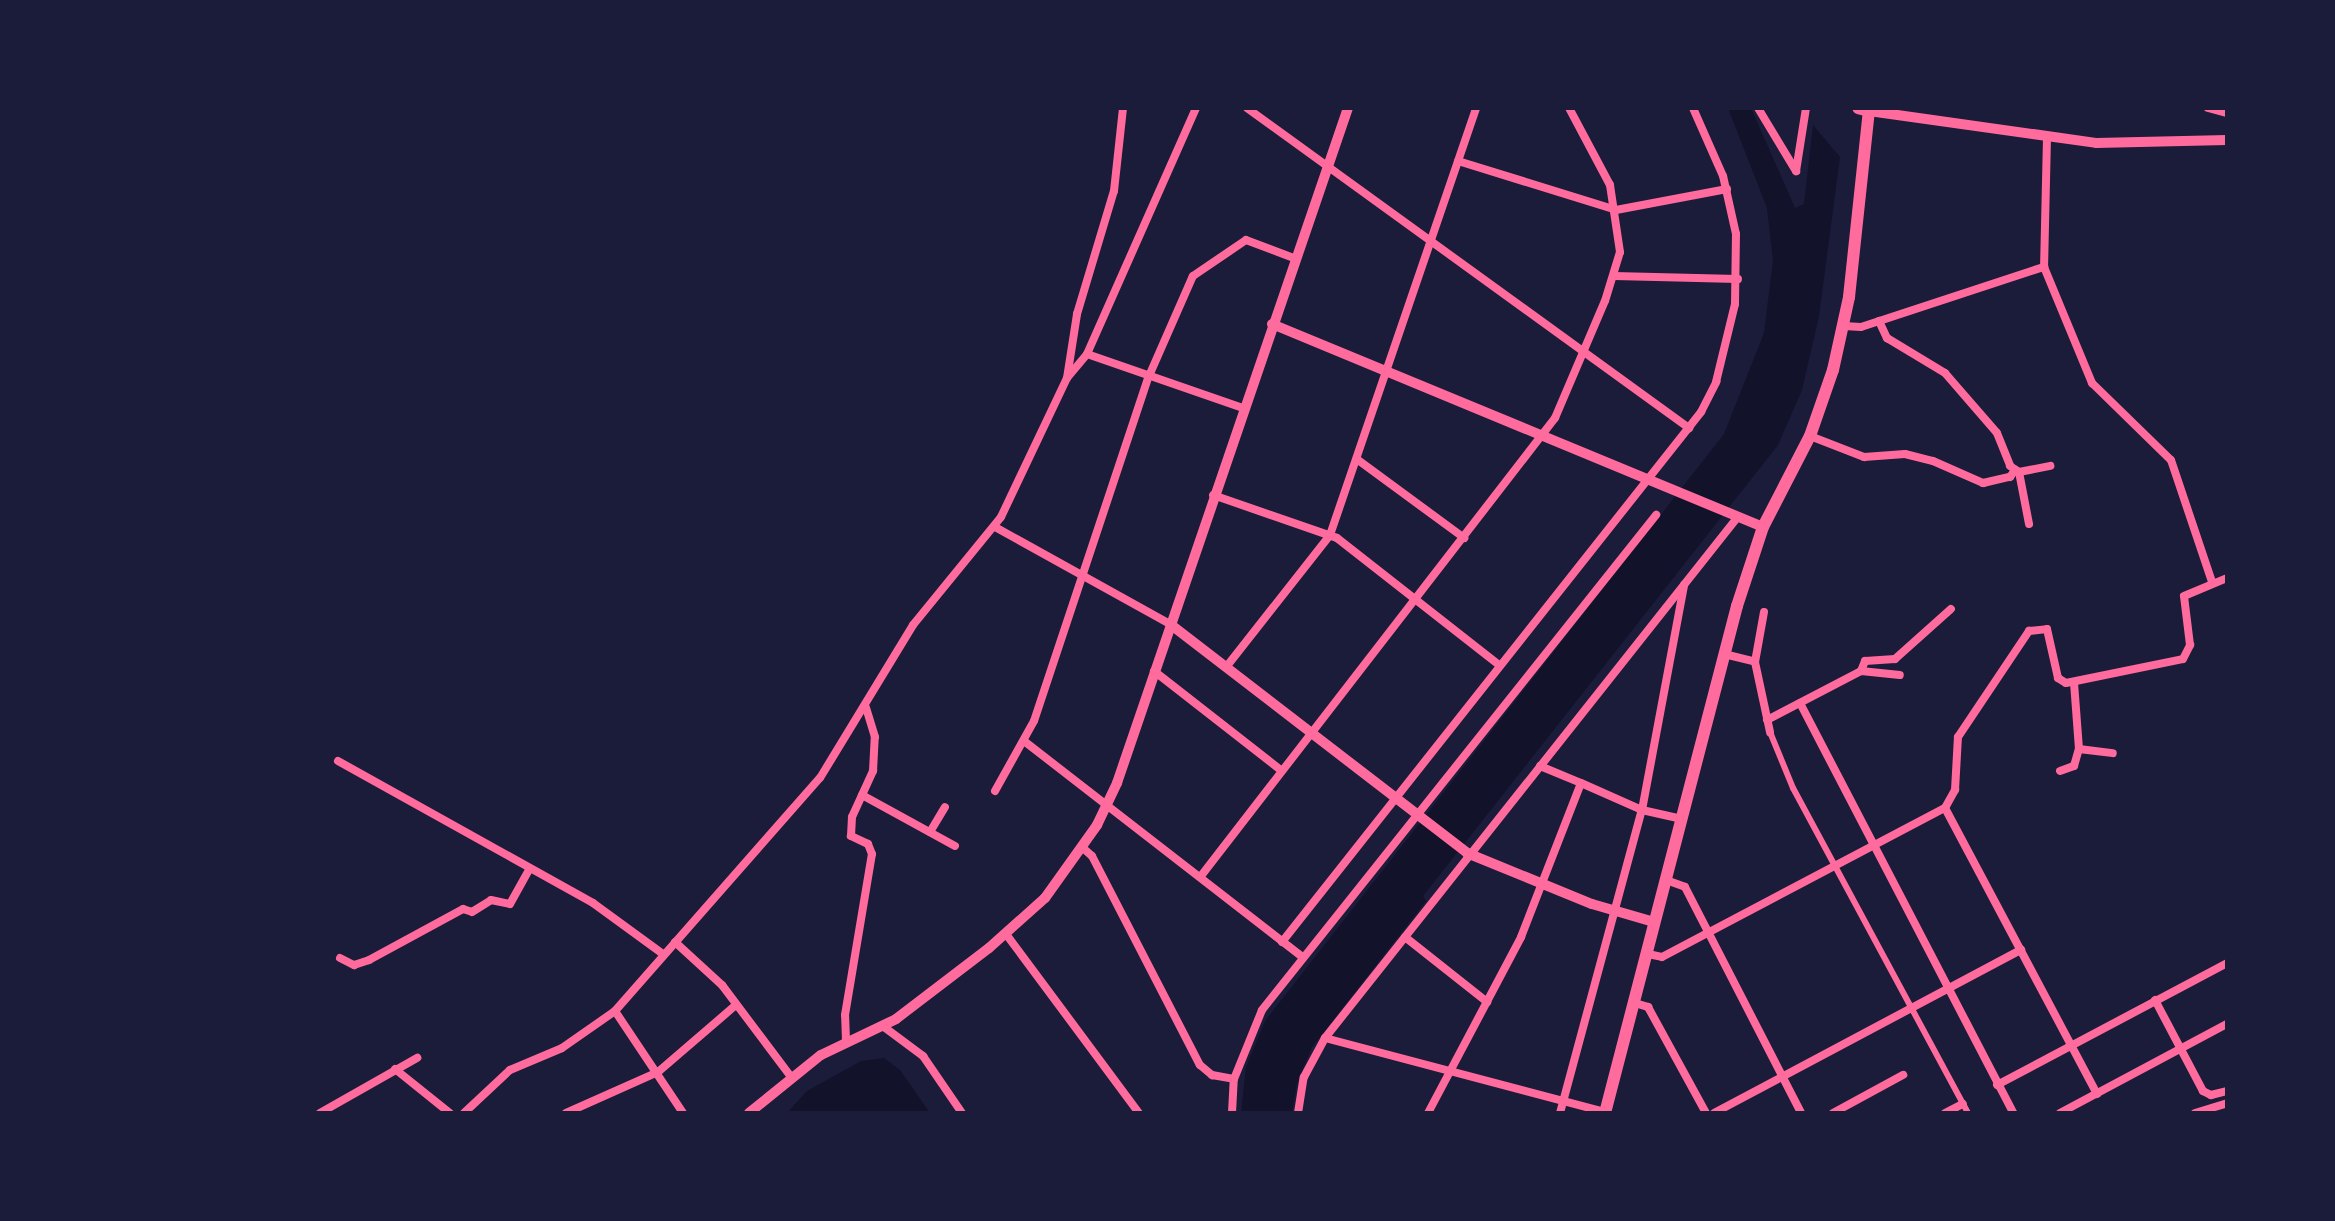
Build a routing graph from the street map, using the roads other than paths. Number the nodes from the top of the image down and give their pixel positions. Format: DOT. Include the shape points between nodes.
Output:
graph roads {
  1 [pos="1123,108"];
  2 [pos="1196,108"];
  3 [pos="1247,108"];
  4 [pos="1348,108"];
  5 [pos="1476,108"];
  6 [pos="1569,108"];
  7 [pos="1693,108"];
  8 [pos="1758,108"];
  9 [pos="1806,108"];
  10 [pos="2208,108"];
  11 [pos="1863,109"];
  12 [pos="2227,113"];
  13 [pos="2047,137"];
  14 [pos="2227,140"];
  15 [pos="1458,161"];
  16 [pos="1328,165"];
  17 [pos="1727,189"];
  18 [pos="1616,210"];
  19 [pos="1431,238"];
  20 [pos="1294,258"];
  21 [pos="2044,267"];
  22 [pos="1614,276"];
  23 [pos="1738,279"];
  24 [pos="1879,321"];
  25 [pos="1272,324"];
  26 [pos="1844,326"];
  27 [pos="1584,350"];
  28 [pos="1087,354"];
  29 [pos="1387,370"];
  30 [pos="1149,376"];
  31 [pos="1067,378"];
  32 [pos="1243,408"];
  33 [pos="1689,428"];
  34 [pos="1544,435"];
  35 [pos="1810,436"];
  36 [pos="1358,460"];
  37 [pos="2050,466"];
  38 [pos="2017,471"];
  39 [pos="1647,479"];
  40 [pos="1213,495"];
  41 [pos="1656,515"];
  42 [pos="1733,516"];
  43 [pos="2029,524"];
  44 [pos="995,527"];
  45 [pos="1763,527"];
  46 [pos="1330,535"];
  47 [pos="1464,538"];
  48 [pos="1082,573"];
  49 [pos="2227,578"];
  50 [pos="2212,582"];
  51 [pos="1684,583"];
  52 [pos="1415,600"];
  53 [pos="1951,609"];
  54 [pos="1764,612"];
  55 [pos="1170,624"];
  56 [pos="1724,654"];
  57 [pos="1755,662"];
  58 [pos="1227,666"];
  59 [pos="1500,666"];
  60 [pos="1154,671"];
  61 [pos="1861,671"];
  62 [pos="1900,675"];
  63 [pos="2074,683"];
  64 [pos="1800,703"];
  65 [pos="866,707"];
  66 [pos="1767,720"];
  67 [pos="1312,732"];
  68 [pos="1770,732"];
  69 [pos="1024,741"];
  70 [pos="2079,749"];
  71 [pos="2113,753"];
  72 [pos="338,761"];
  73 [pos="1540,766"];
  74 [pos="1282,771"];
  75 [pos="2060,771"];
  76 [pos="1581,783"];
  77 [pos="995,791"];
  78 [pos="862,795"];
  79 [pos="1397,798"];
  80 [pos="1108,804"];
  81 [pos="945,807"];
  82 [pos="1945,808"];
  83 [pos="1642,810"];
  84 [pos="1418,815"];
  85 [pos="1682,819"];
  86 [pos="930,832"];
  87 [pos="955,846"];
  88 [pos="1872,847"];
  89 [pos="1083,848"];
  90 [pos="1468,854"];
  91 [pos="1836,865"];
  92 [pos="530,868"];
  93 [pos="1201,876"];
  94 [pos="1666,880"];
  95 [pos="1543,885"];
  96 [pos="1616,912"];
  97 [pos="1654,922"];
  98 [pos="1708,933"];
  99 [pos="1006,934"];
  100 [pos="1405,937"];
  101 [pos="675,942"];
  102 [pos="1282,942"];
  103 [pos="2021,950"];
  104 [pos="663,954"];
  105 [pos="1648,954"];
  106 [pos="1302,957"];
  107 [pos="340,958"];
  108 [pos="2227,963"];
  109 [pos="1946,989"];
  110 [pos="2155,1000"];
  111 [pos="1487,1002"];
  112 [pos="1635,1003"];
  113 [pos="736,1005"];
  114 [pos="1912,1008"];
  115 [pos="615,1011"];
  116 [pos="2227,1024"];
  117 [pos="884,1027"];
  118 [pos="1325,1038"];
  119 [pos="846,1041"];
  120 [pos="2070,1043"];
  121 [pos="2180,1049"];
  122 [pos="417,1058"];
  123 [pos="395,1069"];
  124 [pos="658,1072"];
  125 [pos="1452,1073"];
  126 [pos="1903,1075"];
  127 [pos="791,1077"];
  128 [pos="1782,1077"];
  129 [pos="1234,1079"];
  130 [pos="1997,1085"];
  131 [pos="2227,1091"];
  132 [pos="2097,1094"];
  133 [pos="1562,1101"];
  134 [pos="2227,1103"];
  135 [pos="1965,1109"];
  136 [pos="1605,1112"];
  137 [pos="320,1113"];
  138 [pos="450,1113"];
  139 [pos="464,1113"];
  140 [pos="566,1113"];
  141 [pos="683,1113"];
  142 [pos="749,1113"];
  143 [pos="962,1113"];
  144 [pos="1139,1113"];
  145 [pos="1232,1113"];
  146 [pos="1298,1113"];
  147 [pos="1428,1113"];
  148 [pos="1560,1113"];
  149 [pos="1706,1113"];
  150 [pos="1714,1113"];
  151 [pos="1801,1113"];
  152 [pos="1833,1113"];
  153 [pos="1945,1113"];
  154 [pos="2013,1113"];
  155 [pos="2060,1113"];
  156 [pos="2195,1113"];
  1 -- 31 [label="street" via="1114,191 1068,352"];
  2 -- 28 [label="street"];
  3 -- 16 [label="street"];
  4 -- 16 [label="street"];
  5 -- 15 [label="street"];
  6 -- 18 [label="street" via="1610,185"];
  7 -- 17 [label="street"];
  8 -- 9 [label="street" via="1796,171"];
  10 -- 12 [label="street"];
  11 -- 13 [label="street"];
  11 -- 26 [label="main road"];
  13 -- 14 [label="street" via="2147,144"];
  13 -- 21 [label="street"];
  15 -- 18 [label="street"];
  15 -- 19 [label="street"];
  16 -- 19 [label="street"];
  16 -- 20 [label="street"];
  17 -- 18 [label="street"];
  17 -- 23 [label="street"];
  18 -- 22 [label="street" via="1620,252"];
  19 -- 27 [label="street"];
  19 -- 29 [label="street"];
  20 -- 25 [label="street"];
  20 -- 30 [label="street" via="1246,240 1207,262 1193,276"];
  21 -- 24 [label="street"];
  21 -- 50 [label="street" via="2092,383 2171,460 2184,485"];
  22 -- 23 [label="street"];
  22 -- 27 [label="street"];
  23 -- 33 [label="street" via="1728,349"];
  24 -- 26 [label="street"];
  24 -- 38 [label="street" via="1887,338 1945,373 1997,433"];
  25 -- 29 [label="street"];
  25 -- 32 [label="street"];
  26 -- 35 [label="main road"];
  27 -- 33 [label="street"];
  27 -- 34 [label="street"];
  28 -- 30 [label="street"];
  28 -- 31 [label="street"];
  29 -- 34 [label="street"];
  29 -- 36 [label="street"];
  30 -- 32 [label="street"];
  30 -- 48 [label="street"];
  31 -- 44 [label="street"];
  32 -- 40 [label="street"];
  33 -- 39 [label="street"];
  34 -- 39 [label="street"];
  34 -- 47 [label="street"];
  35 -- 38 [label="street" via="1864,457 1905,454 1933,461 1983,483"];
  35 -- 45 [label="main road"];
  36 -- 46 [label="street"];
  36 -- 47 [label="street"];
  37 -- 38 [label="street"];
  38 -- 43 [label="street"];
  39 -- 42 [label="street"];
  39 -- 59 [label="street"];
  40 -- 46 [label="street"];
  40 -- 55 [label="street"];
  41 -- 84 [label="street"];
  42 -- 45 [label="street"];
  42 -- 51 [label="street"];
  44 -- 48 [label="street"];
  44 -- 65 [label="street" via="913,625"];
  45 -- 56 [label="main road"];
  46 -- 52 [label="street"];
  46 -- 58 [label="street"];
  47 -- 52 [label="street"];
  48 -- 55 [label="street"];
  48 -- 69 [label="street"];
  49 -- 50 [label="street"];
  50 -- 63 [label="street" via="2184,596 2190,645 2183,659"];
  51 -- 73 [label="street"];
  51 -- 83 [label="street"];
  52 -- 59 [label="street"];
  52 -- 67 [label="street"];
  53 -- 61 [label="street" via="1895,659 1865,661"];
  54 -- 57 [label="street"];
  55 -- 58 [label="street"];
  55 -- 60 [label="street"];
  56 -- 57 [label="street"];
  56 -- 85 [label="main road"];
  57 -- 66 [label="street"];
  58 -- 67 [label="street"];
  59 -- 79 [label="street"];
  60 -- 74 [label="street"];
  60 -- 80 [label="street"];
  61 -- 62 [label="street"];
  61 -- 64 [label="street"];
  63 -- 70 [label="street"];
  63 -- 82 [label="street" via="2058,678 2047,629 2029,631 1958,737 1955,790"];
  64 -- 66 [label="street"];
  64 -- 88 [label="street"];
  65 -- 78 [label="street" via="875,737 873,771"];
  65 -- 101 [label="street" via="820,778"];
  66 -- 68 [label="street"];
  67 -- 74 [label="street"];
  67 -- 79 [label="street"];
  68 -- 91 [label="street"];
  69 -- 77 [label="street"];
  69 -- 80 [label="street"];
  70 -- 71 [label="street"];
  70 -- 75 [label="street" via="2074,766"];
  72 -- 92 [label="street"];
  73 -- 76 [label="street"];
  73 -- 90 [label="street"];
  74 -- 93 [label="street"];
  76 -- 83 [label="street"];
  76 -- 95 [label="street"];
  78 -- 86 [label="street"];
  78 -- 119 [label="street" via="851,836 868,844 872,854 845,1015"];
  79 -- 84 [label="street"];
  79 -- 102 [label="street"];
  80 -- 89 [label="street"];
  80 -- 93 [label="street"];
  81 -- 86 [label="street"];
  82 -- 88 [label="street"];
  82 -- 103 [label="street"];
  83 -- 85 [label="street"];
  83 -- 96 [label="street"];
  84 -- 90 [label="street"];
  84 -- 106 [label="street"];
  85 -- 94 [label="main road"];
  86 -- 87 [label="street"];
  88 -- 91 [label="street"];
  88 -- 109 [label="street"];
  89 -- 99 [label="street" via="1045,898"];
  89 -- 129 [label="street" via="1092,856 1200,1065 1212,1075"];
  90 -- 95 [label="street"];
  90 -- 100 [label="street"];
  91 -- 98 [label="street"];
  91 -- 114 [label="street"];
  92 -- 104 [label="street" via="593,903"];
  92 -- 107 [label="street" via="510,904 491,900 472,912 463,909 354,965"];
  93 -- 102 [label="street"];
  94 -- 97 [label="main road"];
  94 -- 98 [label="street" via="1685,887"];
  95 -- 96 [label="street"];
  95 -- 111 [label="street"];
  96 -- 97 [label="street"];
  96 -- 133 [label="street"];
  97 -- 105 [label="main road"];
  98 -- 105 [label="street" via="1662,957"];
  98 -- 128 [label="street"];
  99 -- 117 [label="street"];
  99 -- 144 [label="street"];
  100 -- 111 [label="street"];
  100 -- 118 [label="street"];
  101 -- 104 [label="street"];
  101 -- 113 [label="street"];
  102 -- 106 [label="street"];
  103 -- 109 [label="street"];
  103 -- 120 [label="street"];
  104 -- 115 [label="street"];
  105 -- 112 [label="main road"];
  106 -- 129 [label="street" via="1262,1010"];
  108 -- 110 [label="street"];
  109 -- 114 [label="street"];
  109 -- 130 [label="street"];
  110 -- 120 [label="street"];
  110 -- 121 [label="street"];
  111 -- 125 [label="street"];
  112 -- 136 [label="main road"];
  112 -- 149 [label="street" via="1648,1007"];
  113 -- 124 [label="street"];
  113 -- 127 [label="street"];
  114 -- 128 [label="street"];
  114 -- 135 [label="street"];
  115 -- 124 [label="street"];
  115 -- 139 [label="street" via="562,1048 510,1070"];
  116 -- 121 [label="street"];
  117 -- 119 [label="street"];
  117 -- 143 [label="street" via="923,1056"];
  118 -- 125 [label="street"];
  118 -- 146 [label="street" via="1304,1077"];
  119 -- 127 [label="street"];
  120 -- 130 [label="street"];
  120 -- 132 [label="street"];
  121 -- 131 [label="street" via="2203,1091"];
  121 -- 132 [label="street"];
  122 -- 123 [label="street"];
  123 -- 137 [label="street"];
  123 -- 138 [label="street"];
  124 -- 140 [label="street"];
  124 -- 141 [label="street"];
  125 -- 133 [label="street"];
  125 -- 147 [label="street"];
  126 -- 152 [label="street"];
  127 -- 142 [label="street"];
  128 -- 150 [label="street"];
  128 -- 151 [label="street"];
  129 -- 145 [label="street"];
  130 -- 154 [label="street"];
  132 -- 155 [label="street"];
  133 -- 136 [label="street"];
  133 -- 148 [label="street"];
  134 -- 156 [label="street"];
  135 -- 153 [label="street"];
}
